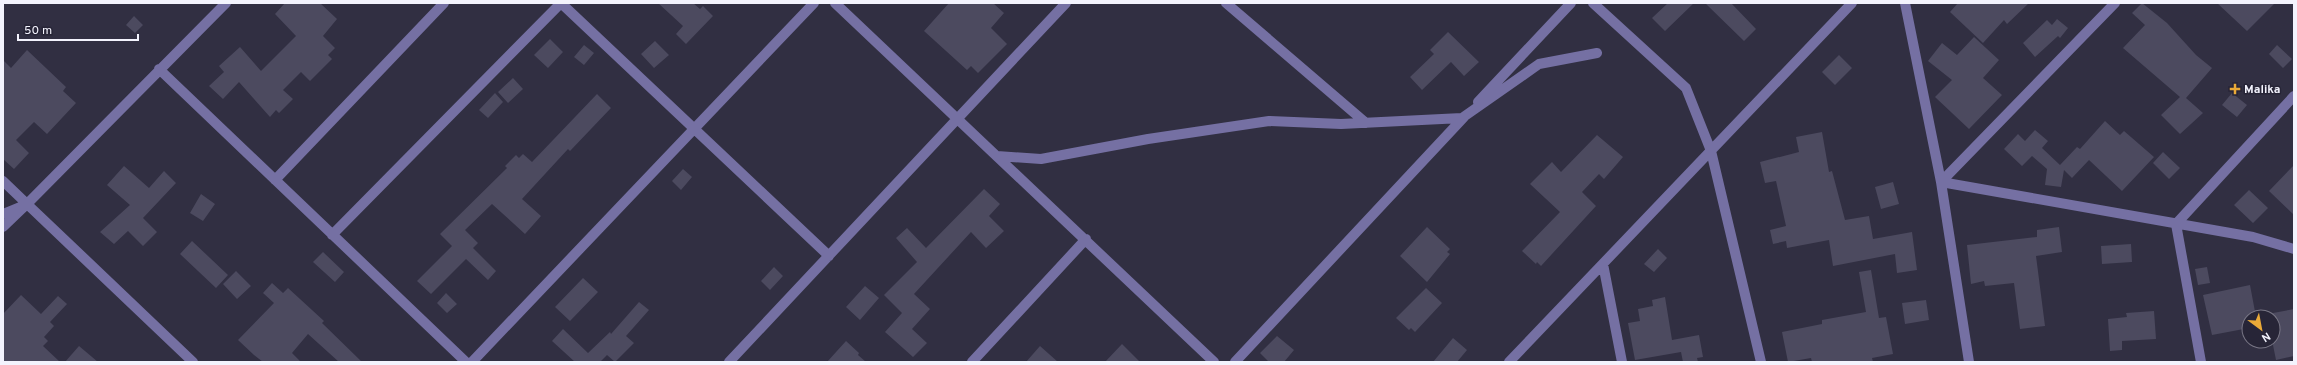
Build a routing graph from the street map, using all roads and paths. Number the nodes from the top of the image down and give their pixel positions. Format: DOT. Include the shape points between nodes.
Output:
graph roads {
  1 [pos="226,3"];
  2 [pos="444,3"];
  3 [pos="561,3"];
  4 [pos="814,3"];
  5 [pos="835,3"];
  6 [pos="1066,3"];
  7 [pos="1226,3"];
  8 [pos="1570,3"];
  9 [pos="1593,3"];
  10 [pos="1852,3"];
  11 [pos="1904,3"];
  12 [pos="2115,3"];
  13 [pos="1597,53"];
  14 [pos="159,69"];
  15 [pos="2294,96"];
  16 [pos="1462,118"];
  17 [pos="958,119"];
  18 [pos="1366,123"];
  19 [pos="694,128"];
  20 [pos="1711,151"];
  21 [pos="997,156"];
  22 [pos="275,180"];
  23 [pos="3,181"];
  24 [pos="1941,182"];
  25 [pos="27,204"];
  26 [pos="3,214"];
  27 [pos="2176,224"];
  28 [pos="3,227"];
  29 [pos="332,235"];
  30 [pos="1086,240"];
  31 [pos="2294,250"];
  32 [pos="829,256"];
  33 [pos="1603,264"];
  34 [pos="193,362"];
  35 [pos="466,362"];
  36 [pos="472,362"];
  37 [pos="730,362"];
  38 [pos="972,362"];
  39 [pos="1214,362"];
  40 [pos="1235,362"];
  41 [pos="1509,362"];
  42 [pos="1622,362"];
  43 [pos="1762,362"];
  44 [pos="1969,362"];
  45 [pos="2201,362"];
  1 -- 14 [label="street"];
  2 -- 22 [label="street"];
  3 -- 19 [label="street"];
  3 -- 29 [label="street"];
  4 -- 19 [label="street"];
  5 -- 17 [label="street"];
  6 -- 17 [label="street"];
  7 -- 18 [label="street"];
  8 -- 16 [label="street"];
  9 -- 20 [label="street" via="1686,88"];
  10 -- 20 [label="street"];
  11 -- 24 [label="street"];
  12 -- 24 [label="street"];
  13 -- 16 [label="street" via="1539,64"];
  14 -- 22 [label="street"];
  14 -- 25 [label="street"];
  15 -- 27 [label="street"];
  16 -- 18 [label="street"];
  16 -- 40 [label="street"];
  17 -- 21 [label="street"];
  17 -- 32 [label="street"];
  18 -- 21 [label="street" via="1269,121 1148,139 1041,159"];
  19 -- 32 [label="street"];
  19 -- 36 [label="street"];
  20 -- 33 [label="street"];
  20 -- 43 [label="street"];
  21 -- 30 [label="street"];
  22 -- 29 [label="street"];
  23 -- 25 [label="street"];
  24 -- 27 [label="street"];
  24 -- 44 [label="street"];
  25 -- 26 [label="street"];
  25 -- 28 [label="street"];
  25 -- 34 [label="street"];
  27 -- 31 [label="street" via="2253,237"];
  27 -- 45 [label="street"];
  29 -- 35 [label="street"];
  30 -- 38 [label="street"];
  30 -- 39 [label="street"];
  32 -- 37 [label="street"];
  33 -- 41 [label="street"];
  33 -- 42 [label="street"];
}
